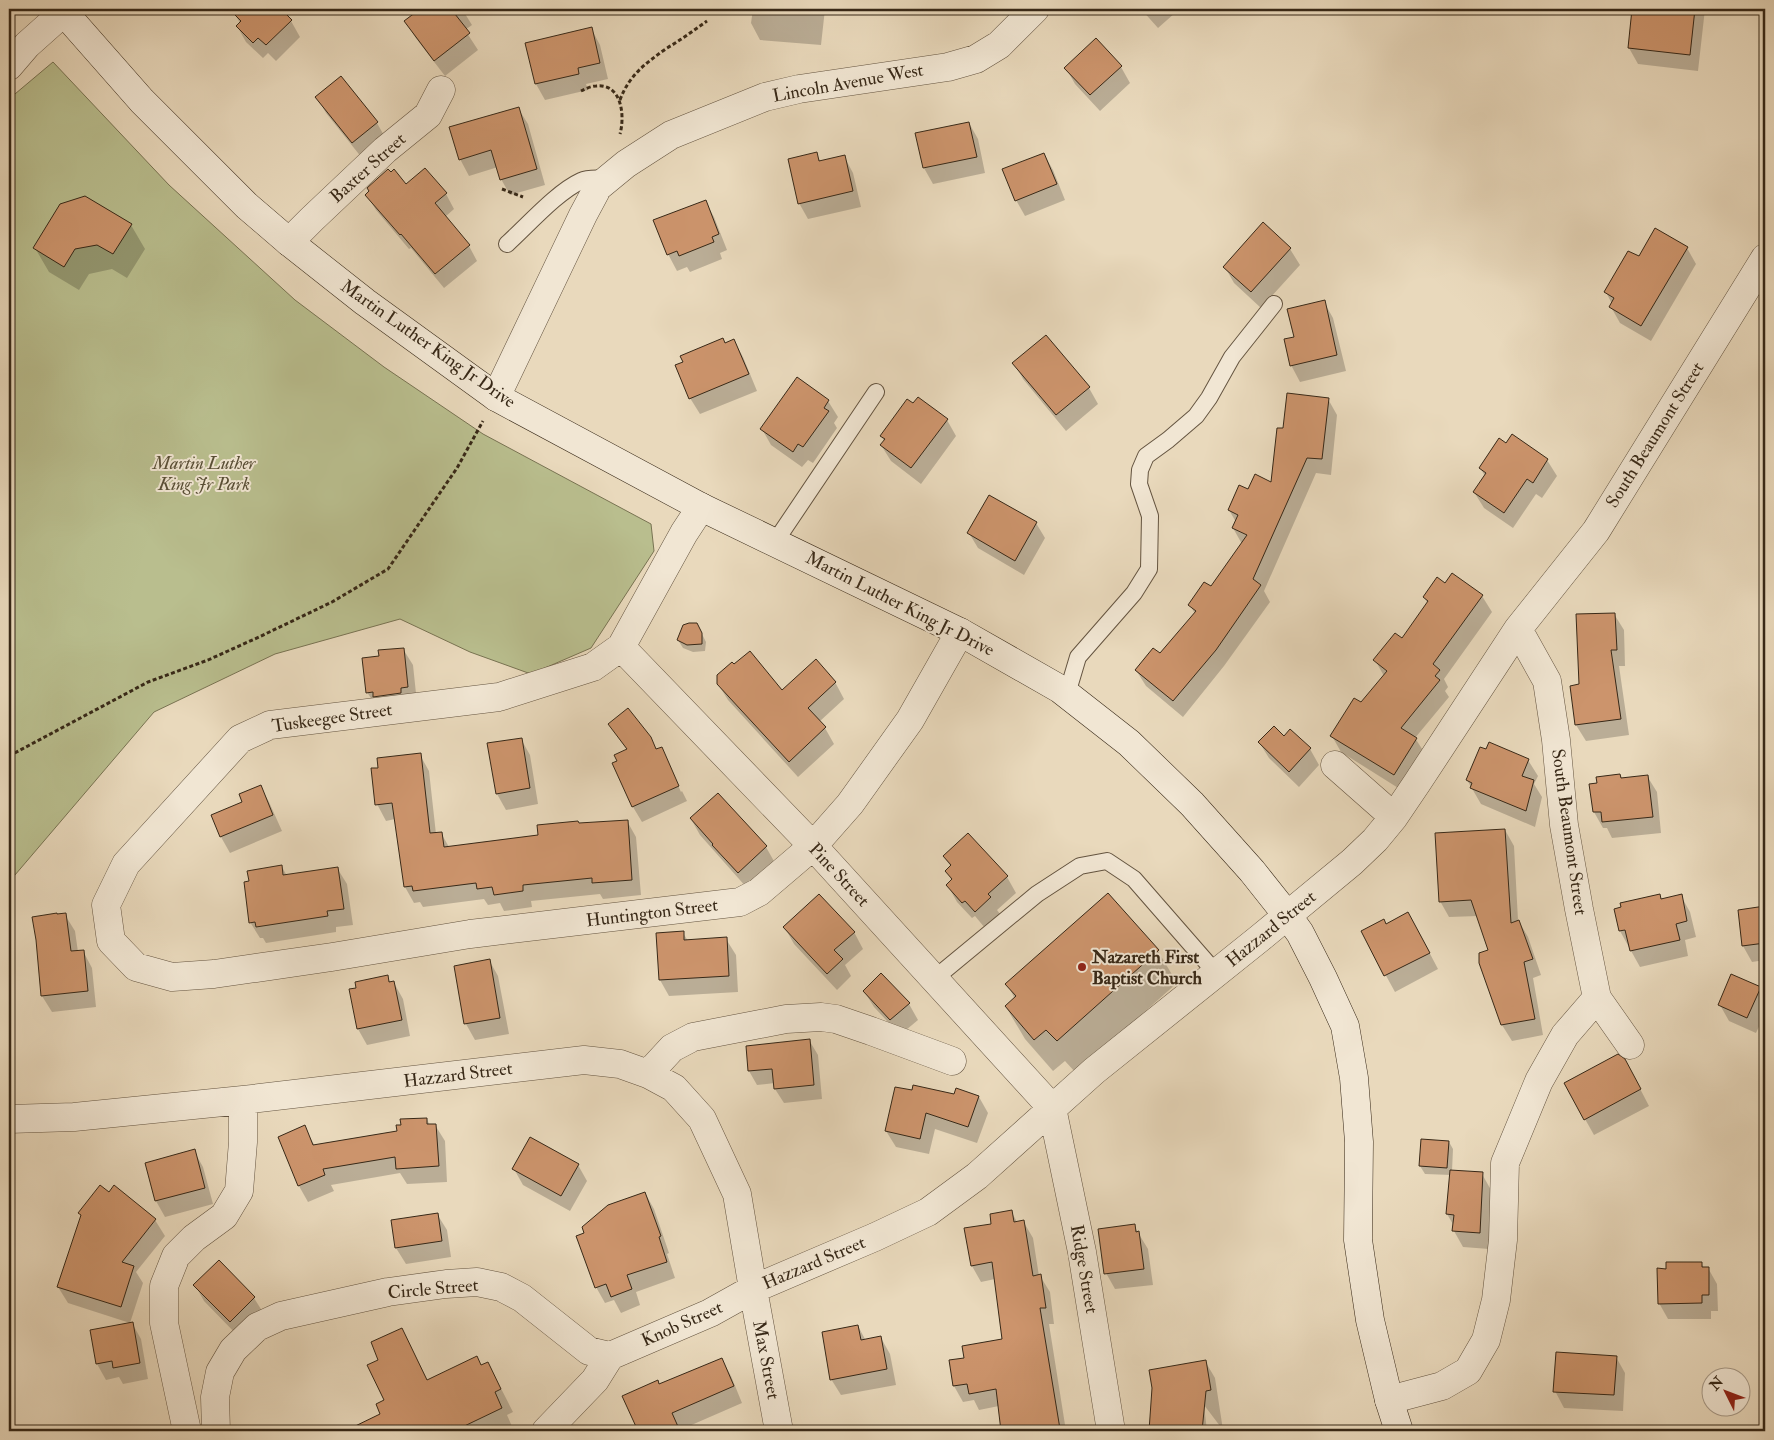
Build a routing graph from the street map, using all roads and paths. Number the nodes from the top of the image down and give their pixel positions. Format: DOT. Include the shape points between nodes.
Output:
graph roads {
  1 [pos="1035,9"];
  2 [pos="63,11"];
  3 [pos="707,21"];
  4 [pos="9,66"];
  5 [pos="442,90"];
  6 [pos="580,91"];
  7 [pos="608,178"];
  8 [pos="289,242"];
  9 [pos="507,244"];
  10 [pos="1765,258"];
  11 [pos="1274,304"];
  12 [pos="876,392"];
  13 [pos="496,397"];
  14 [pos="701,507"];
  15 [pos="775,542"];
  16 [pos="1518,629"];
  17 [pos="960,632"];
  18 [pos="621,647"];
  19 [pos="1067,694"];
  20 [pos="9,756"];
  21 [pos="1335,764"];
  22 [pos="1394,817"];
  23 [pos="813,846"];
  24 [pos="1287,915"];
  25 [pos="1216,973"];
  26 [pos="214,974"];
  27 [pos="934,979"];
  28 [pos="1597,998"];
  29 [pos="1630,1045"];
  30 [pos="952,1060"];
  31 [pos="648,1074"];
  32 [pos="243,1100"];
  33 [pos="1052,1108"];
  34 [pos="9,1119"];
  35 [pos="752,1289"];
  36 [pos="610,1356"];
  37 [pos="1389,1400"];
  38 [pos="186,1431"];
  39 [pos="216,1431"];
  40 [pos="546,1431"];
  41 [pos="779,1431"];
  42 [pos="1111,1431"];
  43 [pos="1399,1431"];
  1 -- 7 [label="street, Lincoln Avenue West" via="998,45 976,59 948,67 799,89 765,98 670,135"];
  2 -- 4 [label="street" via="26,45"];
  2 -- 8 [label="street, Martin Luther King Jr Drive" via="142,102 247,206"];
  3 -- 6 [label="path" via="634,73 620,100 608,88 596,86"];
  5 -- 8 [label="street, Baxter Street" via="428,115 385,150"];
  7 -- 9 [label="lane" via="582,180 558,196"];
  7 -- 13 [label="street, Lincoln Avenue West" via="598,187 583,216"];
  8 -- 13 [label="street, Martin Luther King Jr Drive"];
  10 -- 16 [label="street, South Beaumont Street" via="1596,531"];
  11 -- 19 [label="lane" via="1232,357 1196,416 1146,456 1139,484 1150,516 1149,568 1134,593 1078,657"];
  12 -- 15 [label="lane"];
  13 -- 14 [label="street, Martin Luther King Jr Drive"];
  13 -- 20 [label="path" via="457,468 388,569 332,602 259,637 148,682"];
  14 -- 15 [label="street, Martin Luther King Jr Drive"];
  14 -- 18 [label="street, Tuskeegee Street"];
  15 -- 17 [label="street, Martin Luther King Jr Drive"];
  16 -- 22 [label="street, Hazzard Street"];
  16 -- 28 [label="street, South Beaumont Street" via="1547,681 1564,825"];
  17 -- 19 [label="street, Martin Luther King Jr Drive"];
  17 -- 23 [label="street, Huntington Street" via="910,720 850,804"];
  18 -- 23 [label="street, Pine Street"];
  18 -- 26 [label="street, Tuskeegee Street" via="593,667 499,697 270,724 240,740 126,864 106,905 111,941 136,967 172,977"];
  19 -- 24 [label="street, Martin Luther King Jr Drive" via="1129,743 1192,804"];
  21 -- 22 [label="street"];
  22 -- 24 [label="street, Hazzard Street" via="1352,862"];
  23 -- 26 [label="street, Huntington Street" via="759,892 740,902 470,934"];
  23 -- 27 [label="street, Pine Street"];
  24 -- 25 [label="street, Hazzard Street"];
  24 -- 37 [label="street, Martin Luther King Jr Drive" via="1323,978 1345,1026 1354,1078 1359,1142 1358,1240 1370,1320"];
  25 -- 27 [label="lane" via="1134,879 1107,861 1080,866 1037,894"];
  25 -- 33 [label="street, Hazzard Street"];
  27 -- 33 [label="street, Pine Street"];
  28 -- 29 [label="street"];
  28 -- 37 [label="street" via="1565,1035 1539,1081 1505,1163 1503,1240 1496,1300 1486,1340 1468,1371 1442,1386"];
  30 -- 31 [label="street" via="836,1019 821,1017 786,1019 692,1037 672,1048"];
  31 -- 32 [label="street, Hazzard Street" via="620,1064 584,1060"];
  31 -- 35 [label="street, Hazzard Street" via="674,1088 702,1119 737,1194"];
  32 -- 34 [label="street, Hazzard Street" via="74,1117"];
  32 -- 38 [label="street" via="244,1142 239,1190 224,1216 176,1256 164,1286 164,1323"];
  33 -- 35 [label="street, Hazzard Street" via="977,1176 928,1212"];
  33 -- 42 [label="street, Ridge Street" via="1082,1252"];
  35 -- 36 [label="street, Knob Street" via="710,1314"];
  35 -- 41 [label="street, Max Street"];
  36 -- 39 [label="street, Circle Street" via="589,1351 522,1298 501,1287 477,1282 388,1292 281,1316 257,1326 233,1350 220,1372 215,1397"];
  36 -- 40 [label="street" via="595,1380"];
  37 -- 43 [label="street, Martin Luther King Jr Drive"];
}
